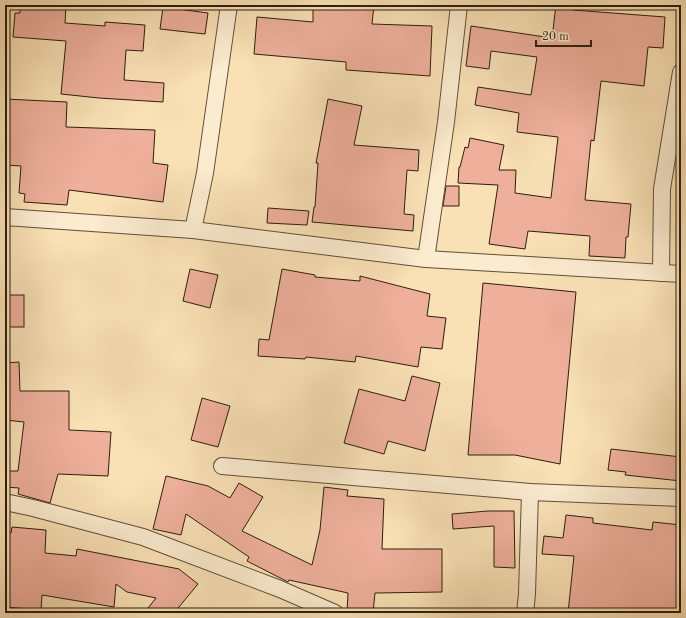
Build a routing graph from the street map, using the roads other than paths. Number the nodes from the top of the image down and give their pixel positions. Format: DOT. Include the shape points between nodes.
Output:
graph roads {
  1 [pos="229,5"];
  2 [pos="459,5"];
  3 [pos="681,72"];
  4 [pos="5,217"];
  5 [pos="193,230"];
  6 [pos="426,259"];
  7 [pos="661,273"];
  8 [pos="681,274"];
  9 [pos="222,466"];
  10 [pos="530,492"];
  11 [pos="681,498"];
  12 [pos="5,502"];
  13 [pos="335,613"];
  14 [pos="525,613"];
  1 -- 5 [label="street" via="205,173"];
  2 -- 6 [label="street" via="446,122"];
  3 -- 7 [label="street" via="662,189"];
  4 -- 5 [label="street"];
  5 -- 6 [label="street"];
  6 -- 7 [label="street"];
  7 -- 8 [label="street"];
  9 -- 10 [label="street"];
  10 -- 11 [label="street"];
  10 -- 14 [label="street"];
  12 -- 13 [label="street" via="142,537"];
}
